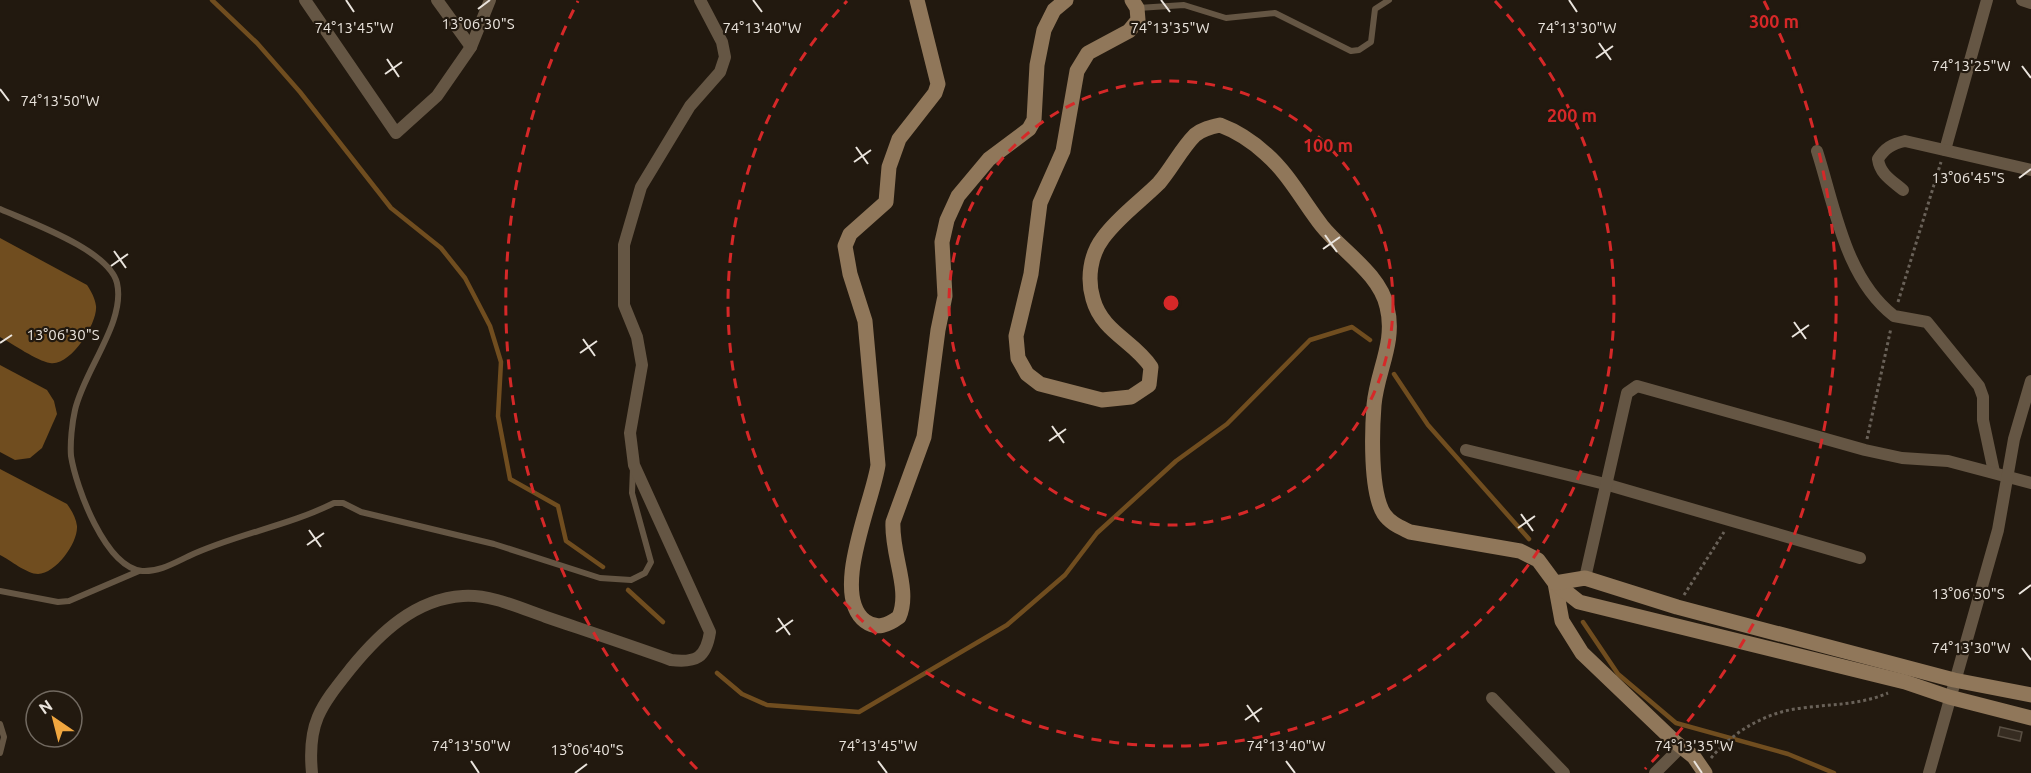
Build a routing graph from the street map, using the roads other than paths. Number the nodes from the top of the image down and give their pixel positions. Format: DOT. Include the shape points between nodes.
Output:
graph roads {
  1 [pos="305,0"];
  2 [pos="437,0"];
  3 [pos="490,0"];
  4 [pos="700,0"];
  5 [pos="917,0"];
  6 [pos="1066,0"];
  7 [pos="1389,0"];
  8 [pos="1987,0"];
  9 [pos="2022,0"];
  10 [pos="2031,3"];
  11 [pos="1135,4"];
  12 [pos="471,47"];
  13 [pos="1945,150"];
  14 [pos="1817,151"];
  15 [pos="2031,170"];
  16 [pos="1902,190"];
  17 [pos="0,209"];
  18 [pos="2031,381"];
  19 [pos="1466,450"];
  20 [pos="634,465"];
  21 [pos="2000,474"];
  22 [pos="2031,483"];
  23 [pos="1605,484"];
  24 [pos="1860,558"];
  25 [pos="140,571"];
  26 [pos="1585,578"];
  27 [pos="1556,583"];
  28 [pos="0,591"];
  29 [pos="1954,680"];
  30 [pos="2031,695"];
  31 [pos="1949,697"];
  32 [pos="1492,698"];
  33 [pos="2031,718"];
  34 [pos="0,724"];
  35 [pos="1681,747"];
  36 [pos="0,753"];
  37 [pos="1703,771"];
  38 [pos="312,773"];
  39 [pos="1564,773"];
  40 [pos="1655,773"];
  41 [pos="1929,773"];
  1 -- 12 [label="street" via="396,133 437,96"];
  2 -- 12 [label="street"];
  3 -- 12 [label="street"];
  4 -- 20 [label="street" via="722,42 725,57 720,72 690,106 641,187 624,245 624,304 637,337 642,365 630,434"];
  5 -- 6 [label="street" via="938,84 899,139 890,167 886,202 850,234 845,246 865,321 878,465 859,533 852,590 859,616 880,626 899,617 904,606 892,522 924,437 945,296 942,242 947,220 958,195 989,159 1029,129 1034,120 1037,65 1044,30 1054,10"];
  7 -- 11 [label="lane" via="1375,9 1371,42 1351,51 1275,14 1226,18 1184,5"];
  8 -- 13 [label="street"];
  9 -- 10 [label="street"];
  11 -- 27 [label="street" via="1138,20 1129,32 1088,53 1077,71 1063,151 1040,203 1031,274 1016,336 1018,358 1027,374 1040,384 1102,400 1131,397 1149,385 1151,367 1143,355 1108,328 1100,316 1089,278 1093,258 1103,238 1158,184 1196,134 1220,125 1234,130 1267,154 1384,297 1390,326 1388,351 1374,404 1374,452 1377,496 1384,513 1395,525 1410,532 1530,554"];
  13 -- 15 [label="street"];
  13 -- 16 [label="street" via="1905,141 1883,151 1878,159 1879,168"];
  14 -- 21 [label="street" via="1861,279 1894,316 1927,322 1979,386 1983,420"];
  17 -- 25 [label="lane" via="70,241 105,263 116,280 119,303 75,411 71,455 101,535 115,556"];
  18 -- 21 [label="street"];
  19 -- 23 [label="street"];
  20 -- 25 [label="lane" via="632,493 651,562 645,573 631,580 600,578 494,544 361,512 343,503 219,542 159,570"];
  20 -- 38 [label="street" via="710,632 708,648 699,657 687,662 670,660 499,601 463,596 426,605 394,621 333,690 314,721"];
  21 -- 22 [label="street"];
  21 -- 23 [label="street" via="1948,461 1902,458 1865,450 1637,386 1627,393"];
  21 -- 29 [label="street" via="1998,530"];
  23 -- 24 [label="street"];
  23 -- 26 [label="street"];
  25 -- 28 [label="lane" via="69,601"];
  26 -- 27 [label="street"];
  26 -- 29 [label="street" via="1677,607"];
  27 -- 31 [label="street" via="1579,602 1905,682"];
  27 -- 35 [label="street" via="1562,621 1570,638"];
  29 -- 30 [label="street"];
  29 -- 31 [label="street"];
  31 -- 33 [label="street"];
  31 -- 41 [label="street"];
  32 -- 39 [label="street"];
  34 -- 36 [label="lane" via="4,737"];
  35 -- 37 [label="street"];
  35 -- 40 [label="street"];
}
